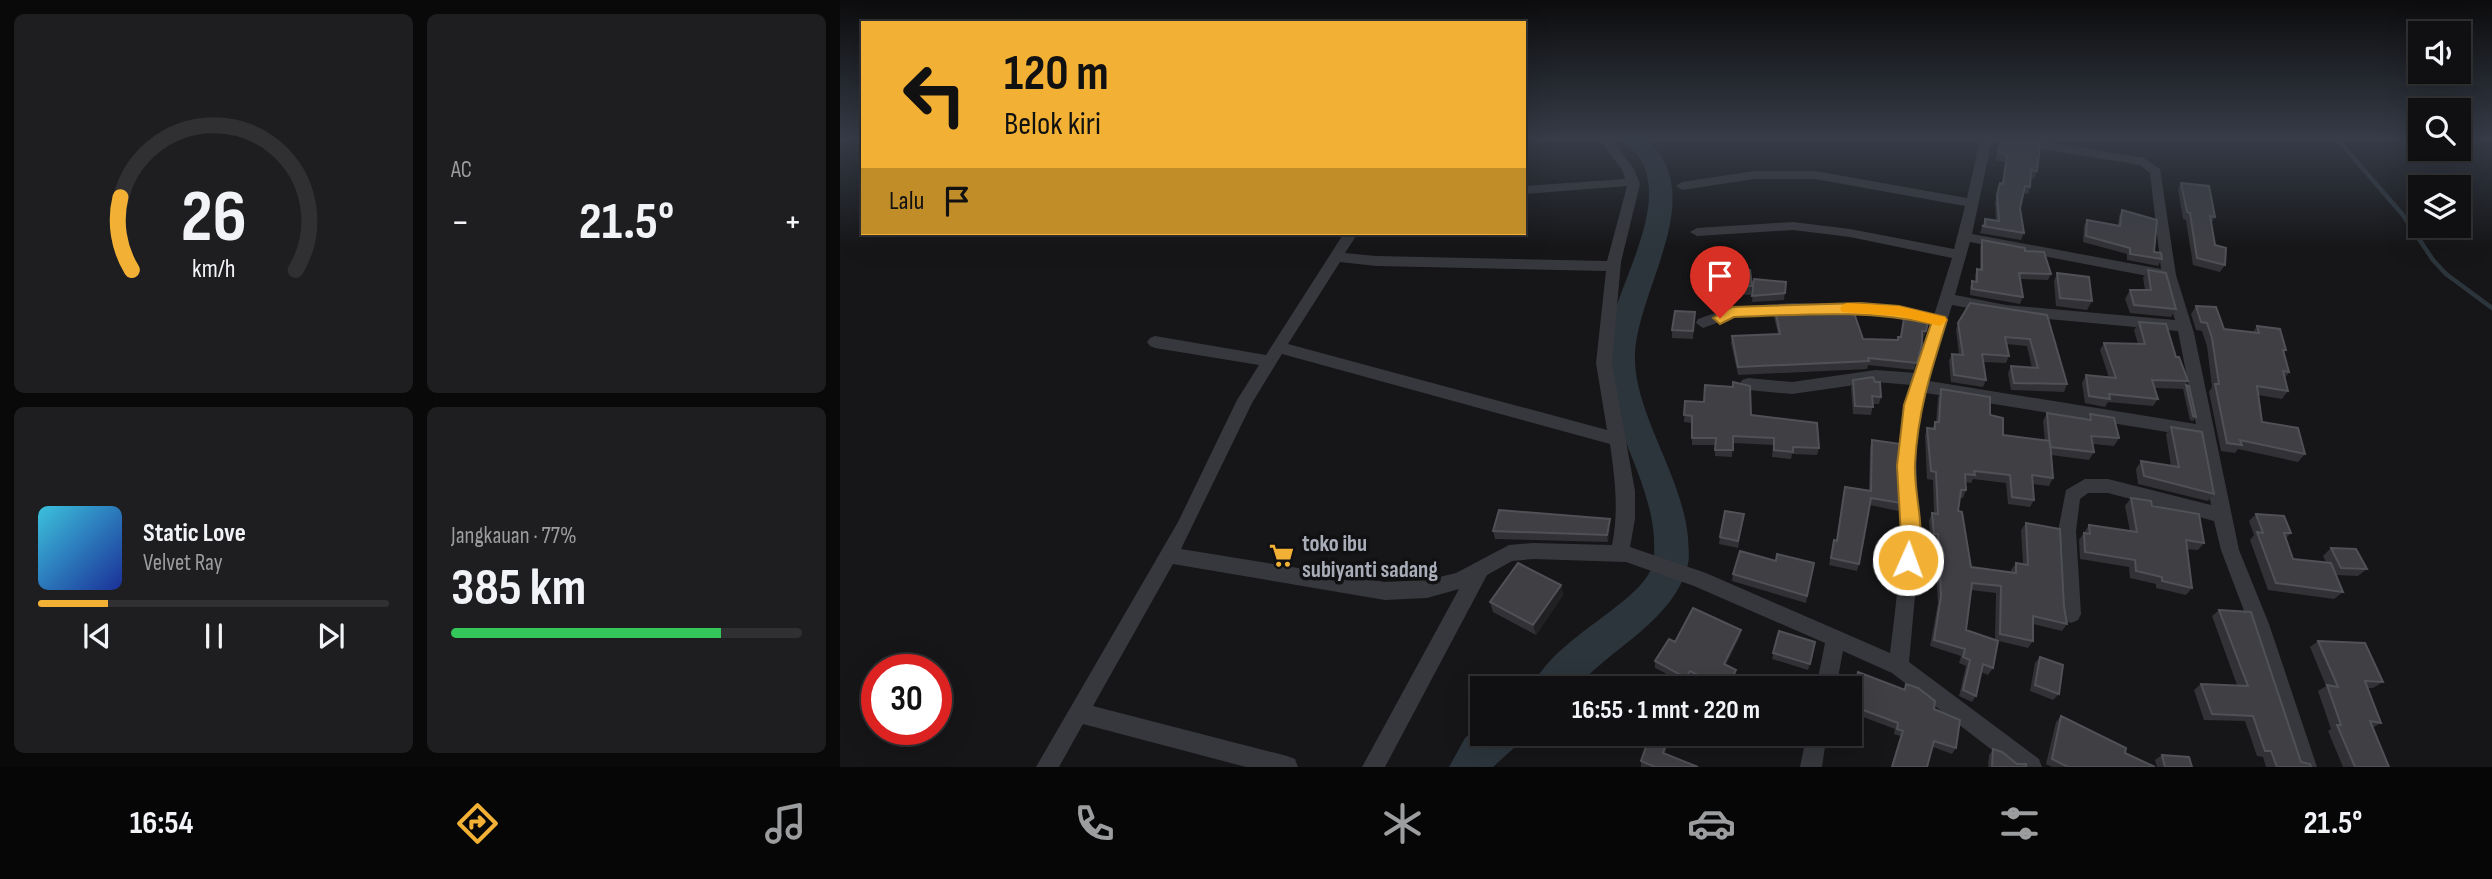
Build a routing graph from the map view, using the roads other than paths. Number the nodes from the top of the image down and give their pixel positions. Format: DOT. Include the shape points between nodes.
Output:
graph roads {
  1 [pos="1631,176"];
  2 [pos="1749,176"];
  3 [pos="1819,176"];
  4 [pos="1978,176"];
  5 [pos="2155,176"];
  6 [pos="1633,182"];
  7 [pos="1682,186"];
  8 [pos="1526,190"];
  9 [pos="1972,203"];
  10 [pos="1697,232"];
  11 [pos="1350,235"];
  12 [pos="1965,237"];
  13 [pos="1959,256"];
  14 [pos="1335,257"];
  15 [pos="1614,265"];
  16 [pos="2169,275"];
  17 [pos="1946,299"];
  18 [pos="1940,320"];
  19 [pos="1703,323"];
  20 [pos="2184,326"];
  21 [pos="1155,342"];
  22 [pos="1275,354"];
  23 [pos="1921,383"];
  24 [pos="1748,384"];
  25 [pos="2206,432"];
  26 [pos="1618,440"];
  27 [pos="2221,515"];
  28 [pos="1623,554"];
  29 [pos="1168,555"];
  30 [pos="1481,566"];
  31 [pos="2071,614"];
  32 [pos="1836,639"];
  33 [pos="1899,666"];
  34 [pos="1828,676"];
  35 [pos="1078,713"];
  36 [pos="1815,746"];
  37 [pos="1047,767"];
  38 [pos="1287,767"];
  39 [pos="1373,767"];
  40 [pos="1811,767"];
  41 [pos="2031,767"];
  42 [pos="2306,767"];
  1 -- 6 [label="street"];
  2 -- 7 [label="street"];
  3 -- 9 [label="street"];
  4 -- 9 [label="street"];
  5 -- 16 [label="street"];
  6 -- 8 [label="street"];
  6 -- 15 [label="street"];
  9 -- 12 [label="street"];
  10 -- 13 [label="street" via="1793,226"];
  11 -- 14 [label="street"];
  12 -- 13 [label="street"];
  12 -- 16 [label="street"];
  13 -- 17 [label="street"];
  14 -- 15 [label="street"];
  14 -- 22 [label="street"];
  15 -- 26 [label="street" via="1604,363"];
  16 -- 20 [label="street"];
  17 -- 18 [label="street"];
  17 -- 20 [label="street" via="2006,310"];
  18 -- 19 [label="street" via="1899,311 1792,308 1732,312"];
  18 -- 23 [label="street"];
  20 -- 25 [label="street"];
  21 -- 22 [label="street"];
  22 -- 26 [label="street"];
  22 -- 29 [label="street" via="1245,400"];
  23 -- 24 [label="street" via="1876,376 1792,388"];
  23 -- 25 [label="street"];
  23 -- 33 [label="street" via="1912,405 1906,466 1910,535"];
  25 -- 27 [label="street"];
  26 -- 28 [label="street" via="1626,491"];
  27 -- 31 [label="street" via="2108,486 2085,486 2072,495 2067,531"];
  27 -- 42 [label="street"];
  28 -- 30 [label="street" via="1509,553"];
  28 -- 32 [label="street" via="1699,579"];
  29 -- 30 [label="street" via="1385,590 1427,589 1460,580"];
  29 -- 35 [label="street"];
  30 -- 39 [label="street"];
  32 -- 33 [label="street"];
  32 -- 34 [label="street"];
  33 -- 41 [label="street"];
  35 -- 37 [label="street"];
  35 -- 38 [label="street"];
  36 -- 40 [label="street"];
}
